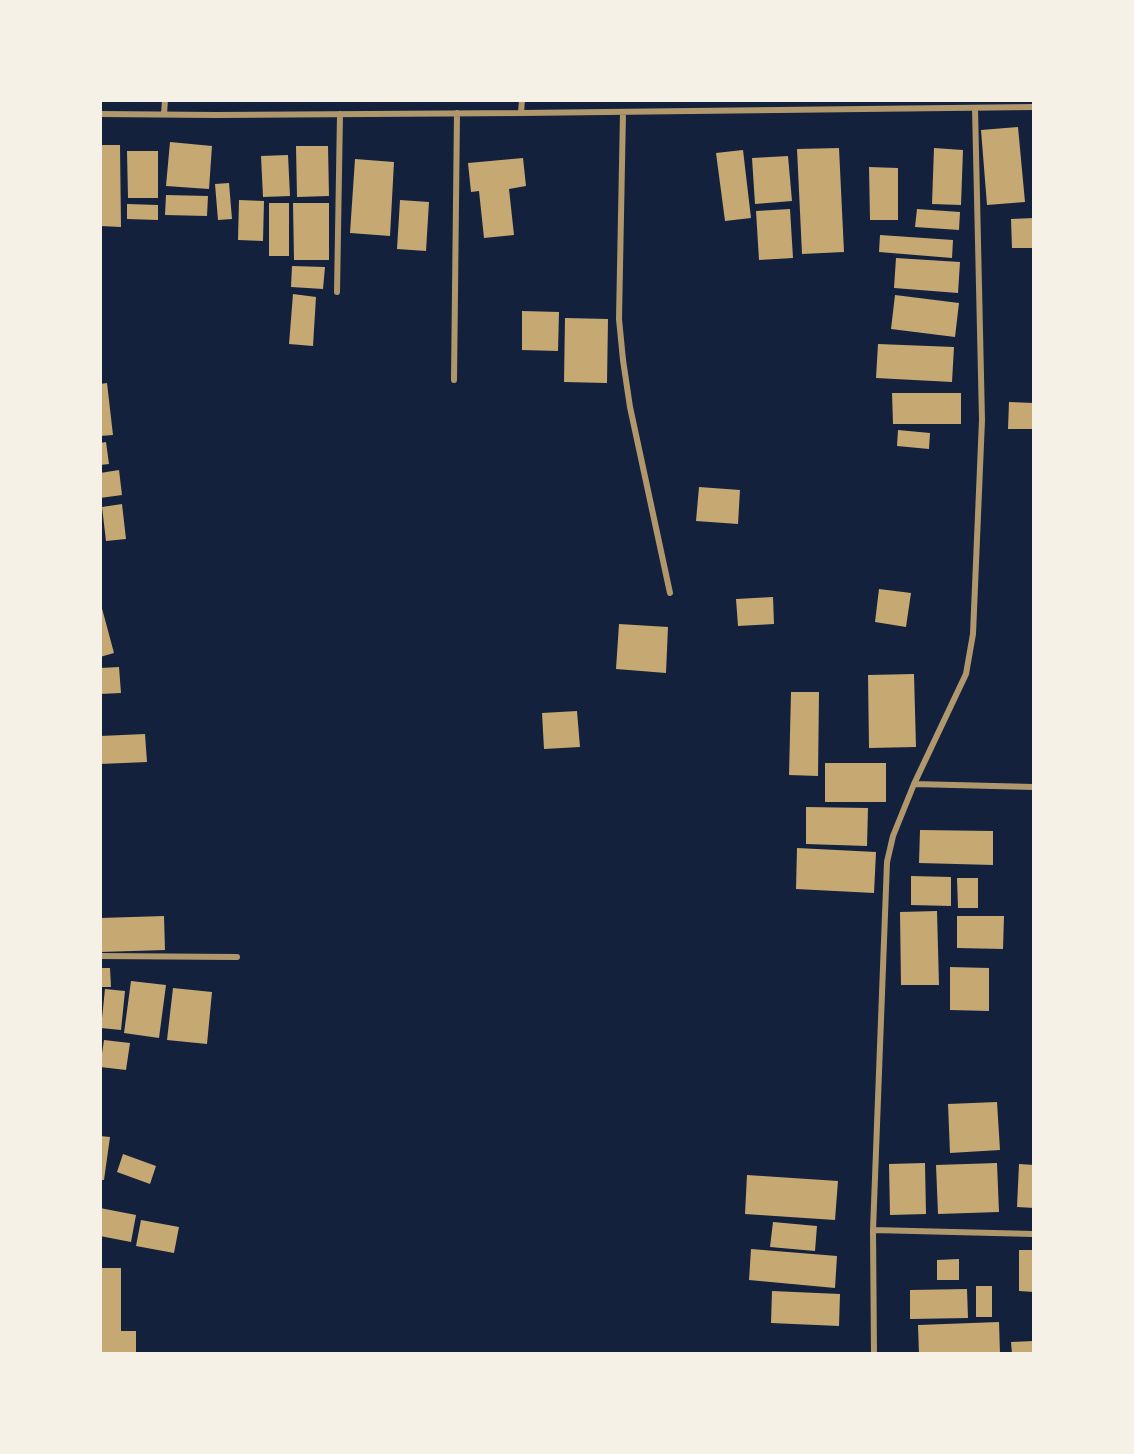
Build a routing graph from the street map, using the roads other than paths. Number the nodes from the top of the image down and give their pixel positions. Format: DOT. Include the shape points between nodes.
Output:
graph roads {
  1 [pos="165,100"];
  2 [pos="522,100"];
  3 [pos="1034,107"];
  4 [pos="975,108"];
  5 [pos="623,112"];
  6 [pos="457,113"];
  7 [pos="521,113"];
  8 [pos="100,114"];
  9 [pos="164,114"];
  10 [pos="339,114"];
  11 [pos="337,292"];
  12 [pos="454,380"];
  13 [pos="670,593"];
  14 [pos="914,784"];
  15 [pos="1034,787"];
  16 [pos="100,956"];
  17 [pos="237,957"];
  18 [pos="873,1230"];
  19 [pos="1034,1234"];
  20 [pos="874,1353"];
  1 -- 9 [label="street"];
  2 -- 7 [label="street"];
  3 -- 4 [label="street"];
  4 -- 5 [label="street"];
  4 -- 14 [label="street" via="982,420 973,634 966,674"];
  5 -- 7 [label="street"];
  5 -- 13 [label="street" via="619,319 623,360"];
  6 -- 7 [label="street"];
  6 -- 10 [label="street"];
  6 -- 12 [label="street"];
  8 -- 9 [label="street"];
  9 -- 10 [label="street"];
  10 -- 11 [label="street"];
  14 -- 15 [label="street"];
  14 -- 18 [label="street" via="887,862"];
  16 -- 17 [label="street"];
  18 -- 19 [label="street"];
  18 -- 20 [label="street"];
}
